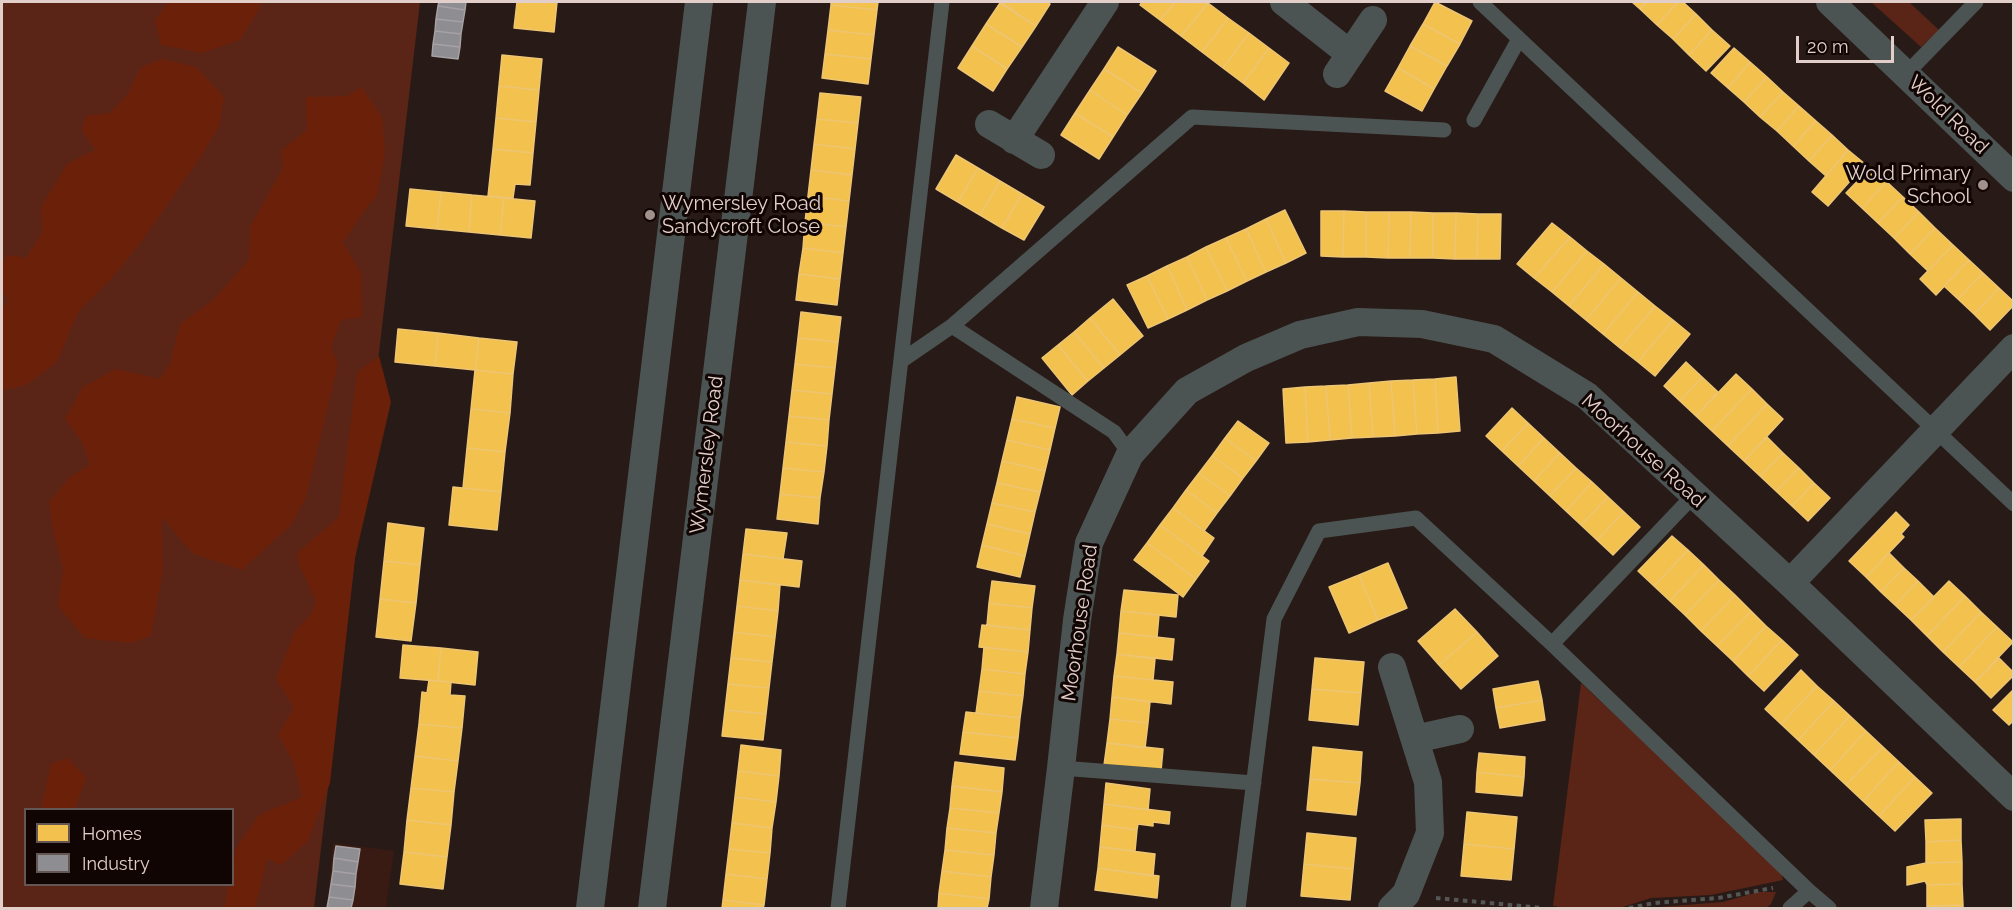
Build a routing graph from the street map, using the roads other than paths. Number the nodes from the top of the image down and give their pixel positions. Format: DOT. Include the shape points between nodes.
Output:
graph roads {
  1 [pos="699,2"];
  2 [pos="762,2"];
  3 [pos="942,2"];
  4 [pos="1105,2"];
  5 [pos="1284,2"];
  6 [pos="1480,2"];
  7 [pos="1830,2"];
  8 [pos="1976,2"];
  9 [pos="1373,20"];
  10 [pos="1519,39"];
  11 [pos="1906,74"];
  12 [pos="1474,120"];
  13 [pos="989,124"];
  14 [pos="1444,130"];
  15 [pos="1014,140"];
  16 [pos="1041,155"];
  17 [pos="2013,178"];
  18 [pos="952,326"];
  19 [pos="2013,348"];
  20 [pos="901,361"];
  21 [pos="1937,430"];
  22 [pos="1130,454"];
  23 [pos="1693,496"];
  24 [pos="2013,504"];
  25 [pos="1790,583"];
  26 [pos="1552,644"];
  27 [pos="1392,667"];
  28 [pos="1460,729"];
  29 [pos="1415,739"];
  30 [pos="1061,768"];
  31 [pos="1254,783"];
  32 [pos="2013,797"];
  33 [pos="1809,891"];
  34 [pos="1399,902"];
  35 [pos="590,909"];
  36 [pos="652,909"];
  37 [pos="838,909"];
  38 [pos="1044,909"];
  39 [pos="1238,909"];
  40 [pos="1790,909"];
  41 [pos="1829,909"];
  1 -- 35 [label="street"];
  2 -- 36 [label="street, Wymersley Road"];
  3 -- 20 [label="lane"];
  4 -- 15 [label="street"];
  5 -- 9 [label="street" via="1343,64"];
  6 -- 10 [label="lane"];
  7 -- 11 [label="street, Wold Road"];
  8 -- 11 [label="lane"];
  10 -- 12 [label="lane"];
  10 -- 21 [label="lane"];
  11 -- 17 [label="street, Wold Road"];
  13 -- 15 [label="street"];
  14 -- 18 [label="lane" via="1192,117"];
  15 -- 16 [label="street"];
  18 -- 20 [label="lane"];
  18 -- 22 [label="lane" via="1114,432"];
  19 -- 21 [label="street"];
  20 -- 37 [label="lane"];
  21 -- 24 [label="lane"];
  21 -- 25 [label="street"];
  22 -- 23 [label="street, Moorhouse Road" via="1187,391 1246,358 1300,335 1358,322 1422,324 1494,339 1587,396"];
  22 -- 30 [label="street, Moorhouse Road" via="1089,543"];
  23 -- 25 [label="street, Moorhouse Road"];
  23 -- 26 [label="lane"];
  25 -- 32 [label="street, Moorhouse Road"];
  26 -- 31 [label="lane" via="1416,518 1319,531 1274,619"];
  26 -- 33 [label="lane"];
  27 -- 29 [label="street"];
  28 -- 29 [label="street"];
  29 -- 34 [label="street" via="1428,782 1431,833"];
  30 -- 31 [label="lane"];
  30 -- 38 [label="street, Moorhouse Road"];
  31 -- 39 [label="lane"];
  33 -- 40 [label="lane"];
  33 -- 41 [label="lane"];
}
